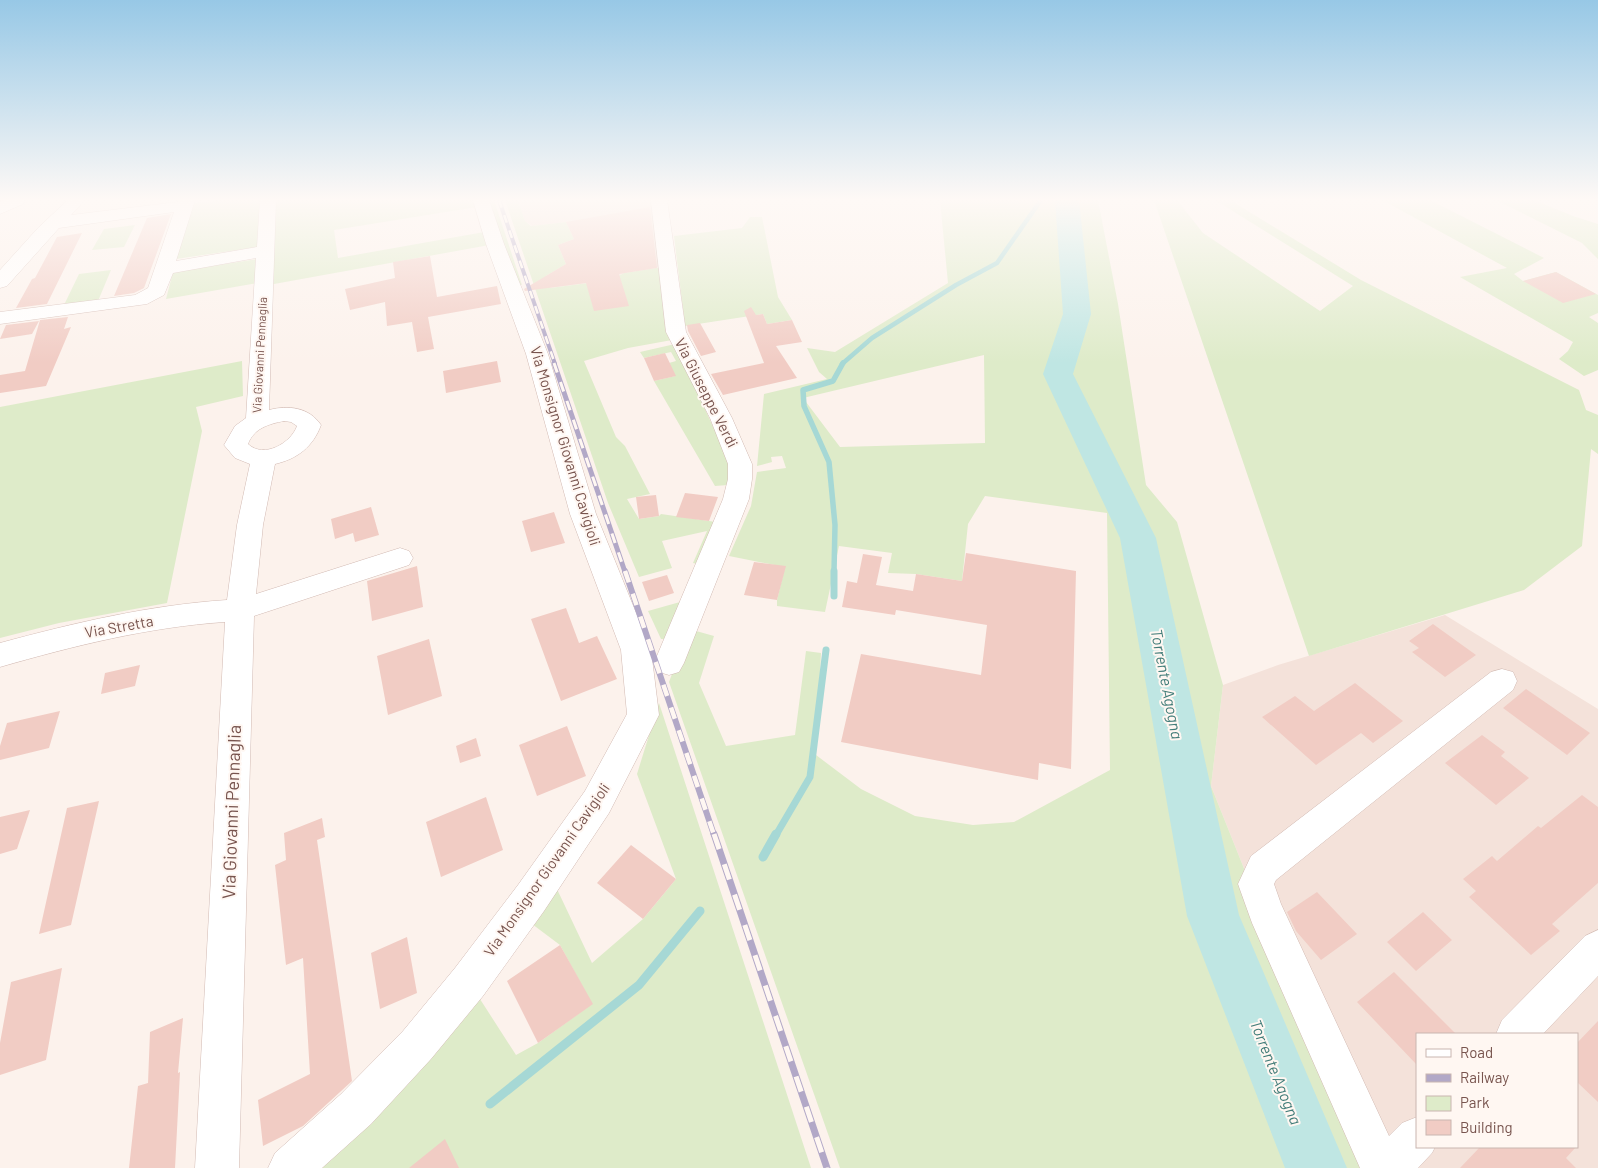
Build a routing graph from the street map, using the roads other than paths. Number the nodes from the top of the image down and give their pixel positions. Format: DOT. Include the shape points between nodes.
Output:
graph roads {
  1 [pos="25,255"];
  2 [pos="170,255"];
  3 [pos="249,255"];
  4 [pos="265,255"];
  5 [pos="499,255"];
  6 [pos="666,255"];
  7 [pos="166,268"];
  8 [pos="0,282"];
  9 [pos="0,318"];
  10 [pos="257,421"];
  11 [pos="264,457"];
  12 [pos="400,558"];
  13 [pos="240,610"];
  14 [pos="2,659"];
  15 [pos="669,663"];
  16 [pos="1502,681"];
  17 [pos="1598,949"];
  18 [pos="1517,1033"];
  19 [pos="1416,1139"];
  20 [pos="217,1168"];
  21 [pos="290,1168"];
  22 [pos="1382,1168"];
  23 [pos="1388,1168"];
  1 -- 8 [label="street"];
  2 -- 7 [label="street"];
  3 -- 7 [label="street"];
  4 -- 10 [label="street, Via Giovanni Pennaglia"];
  5 -- 21 [label="street, Via Monsignor Giovanni Cavigioli" via="537,354 583,514 636,650 643,715 597,802 469,982 417,1045 356,1109"];
  6 -- 15 [label="street, Via Giuseppe Verdi" via="676,332 721,418 740,464 736,499"];
  7 -- 9 [label="street" via="157,291 140,300"];
  10 -- 11 [label="street" via="245,428 236,445 240,452 250,457"];
  10 -- 11 [label="street" via="284,414 296,415 309,425 308,433 292,449"];
  11 -- 13 [label="street, Via Giovanni Pennaglia" via="250,525"];
  12 -- 13 [label="street, Via Stretta"];
  13 -- 14 [label="street, Via Stretta" via="196,613 69,636"];
  13 -- 20 [label="street, Via Giovanni Pennaglia"];
  16 -- 22 [label="street" via="1263,868 1256,884 1264,910"];
  17 -- 18 [label="street"];
  19 -- 23 [label="street"];
}
